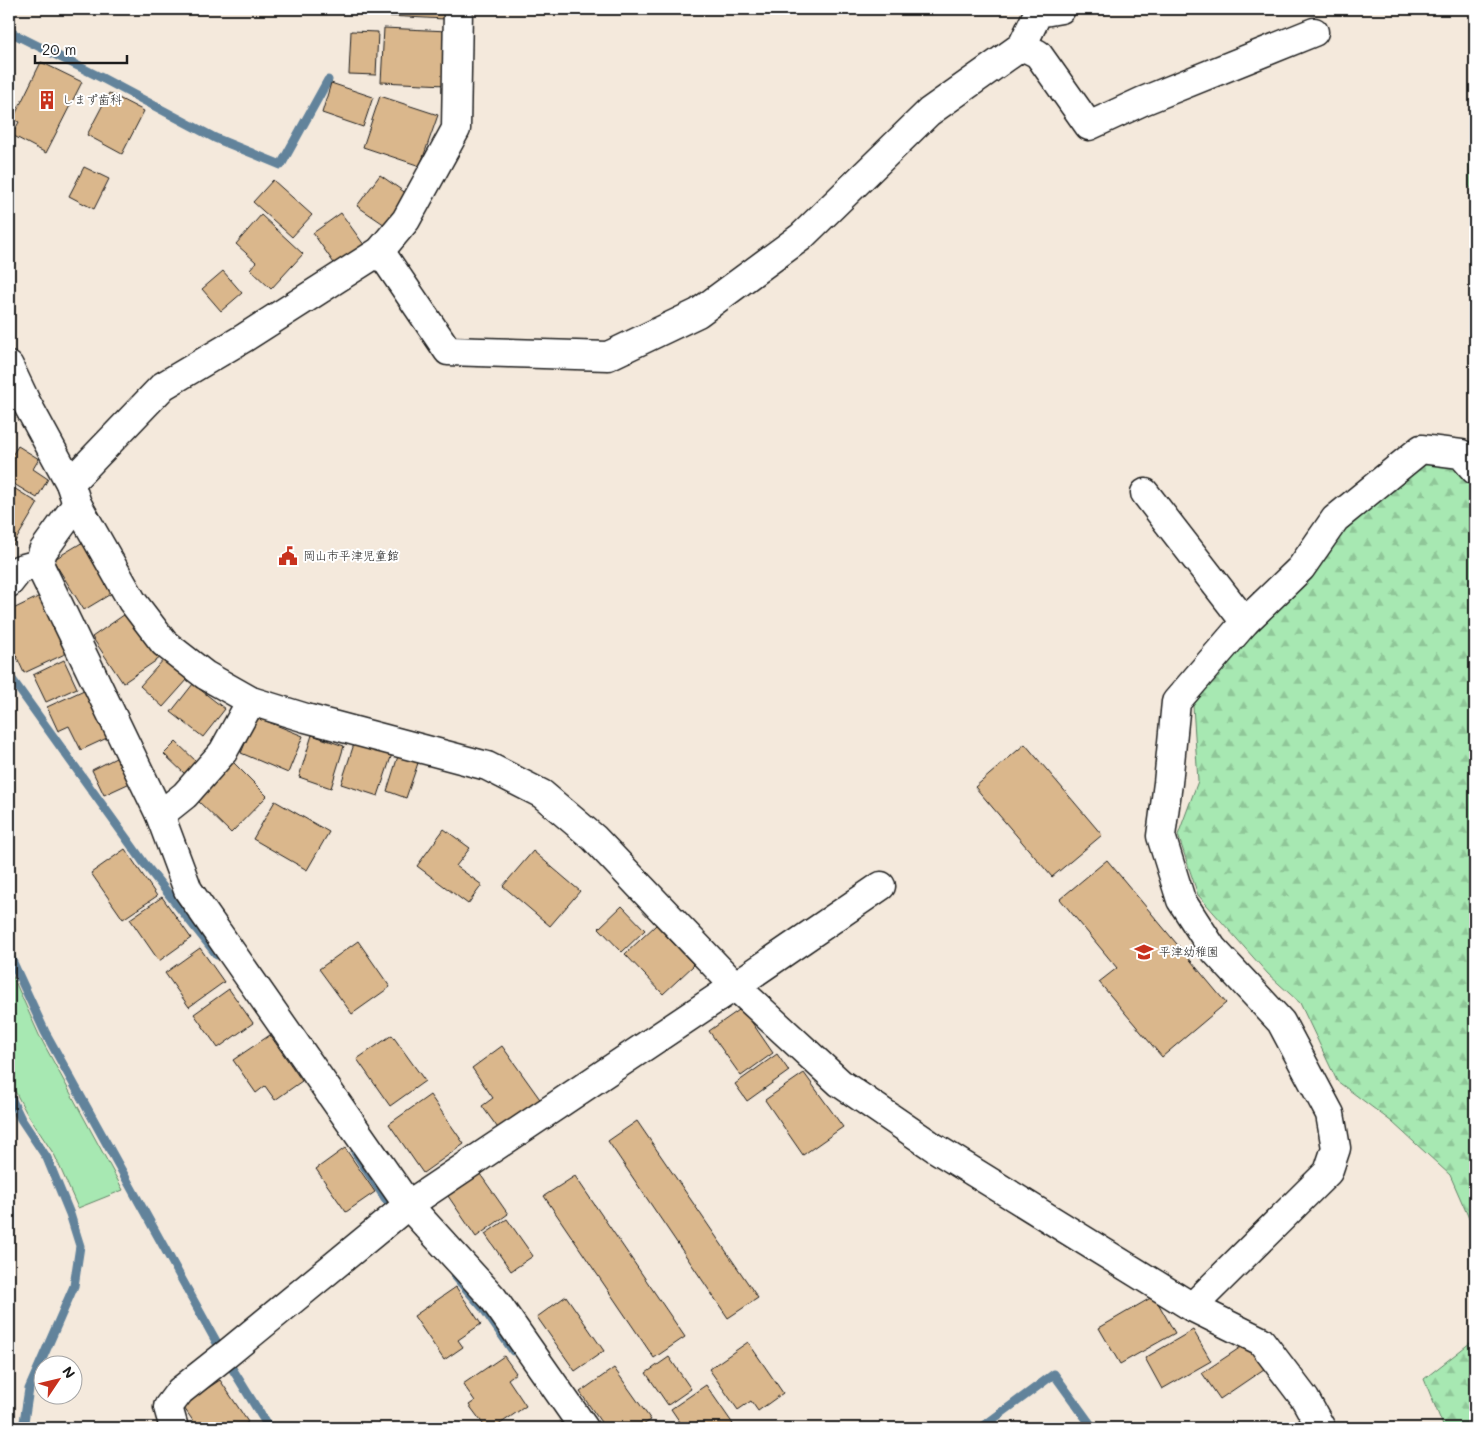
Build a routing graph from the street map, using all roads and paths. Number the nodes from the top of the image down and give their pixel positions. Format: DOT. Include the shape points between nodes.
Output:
graph roads {
  1 [pos="458,9"];
  2 [pos="1061,9"];
  3 [pos="1314,32"];
  4 [pos="1022,46"];
  5 [pos="380,251"];
  6 [pos="9,366"];
  7 [pos="1475,470"];
  8 [pos="73,493"];
  9 [pos="1145,493"];
  10 [pos="39,564"];
  11 [pos="9,583"];
  12 [pos="1245,622"];
  13 [pos="251,701"];
  14 [pos="160,815"];
  15 [pos="881,886"];
  16 [pos="735,986"];
  17 [pos="401,1210"];
  18 [pos="1192,1307"];
  19 [pos="174,1428"];
  20 [pos="584,1428"];
  21 [pos="1321,1428"];
  1 -- 5 [label="street" via="456,129 406,220"];
  2 -- 4 [label="street" via="1038,13"];
  3 -- 4 [label="street" via="1089,126 1038,54"];
  4 -- 5 [label="street" via="929,112 801,237 698,313 608,356 448,351"];
  5 -- 8 [label="street" via="163,386"];
  6 -- 8 [label="street"];
  7 -- 12 [label="street" via="1462,454 1421,449 1335,519 1301,568"];
  8 -- 10 [label="street" via="42,550"];
  8 -- 13 [label="street" via="132,601 164,643"];
  9 -- 12 [label="street"];
  10 -- 11 [label="street" via="20,568"];
  10 -- 14 [label="street"];
  12 -- 18 [label="street" via="1176,702 1161,836 1181,900 1212,948 1282,1022 1330,1114 1336,1148 1328,1172"];
  13 -- 14 [label="street" via="223,752 184,795"];
  13 -- 16 [label="street" via="487,766 542,794 594,838"];
  14 -- 17 [label="street" via="188,890"];
  15 -- 16 [label="street"];
  16 -- 17 [label="street"];
  16 -- 18 [label="street" via="840,1083 935,1148"];
  17 -- 19 [label="street" via="180,1391 168,1407"];
  17 -- 20 [label="street" via="493,1298"];
  18 -- 21 [label="street" via="1260,1341 1305,1400"];
}
